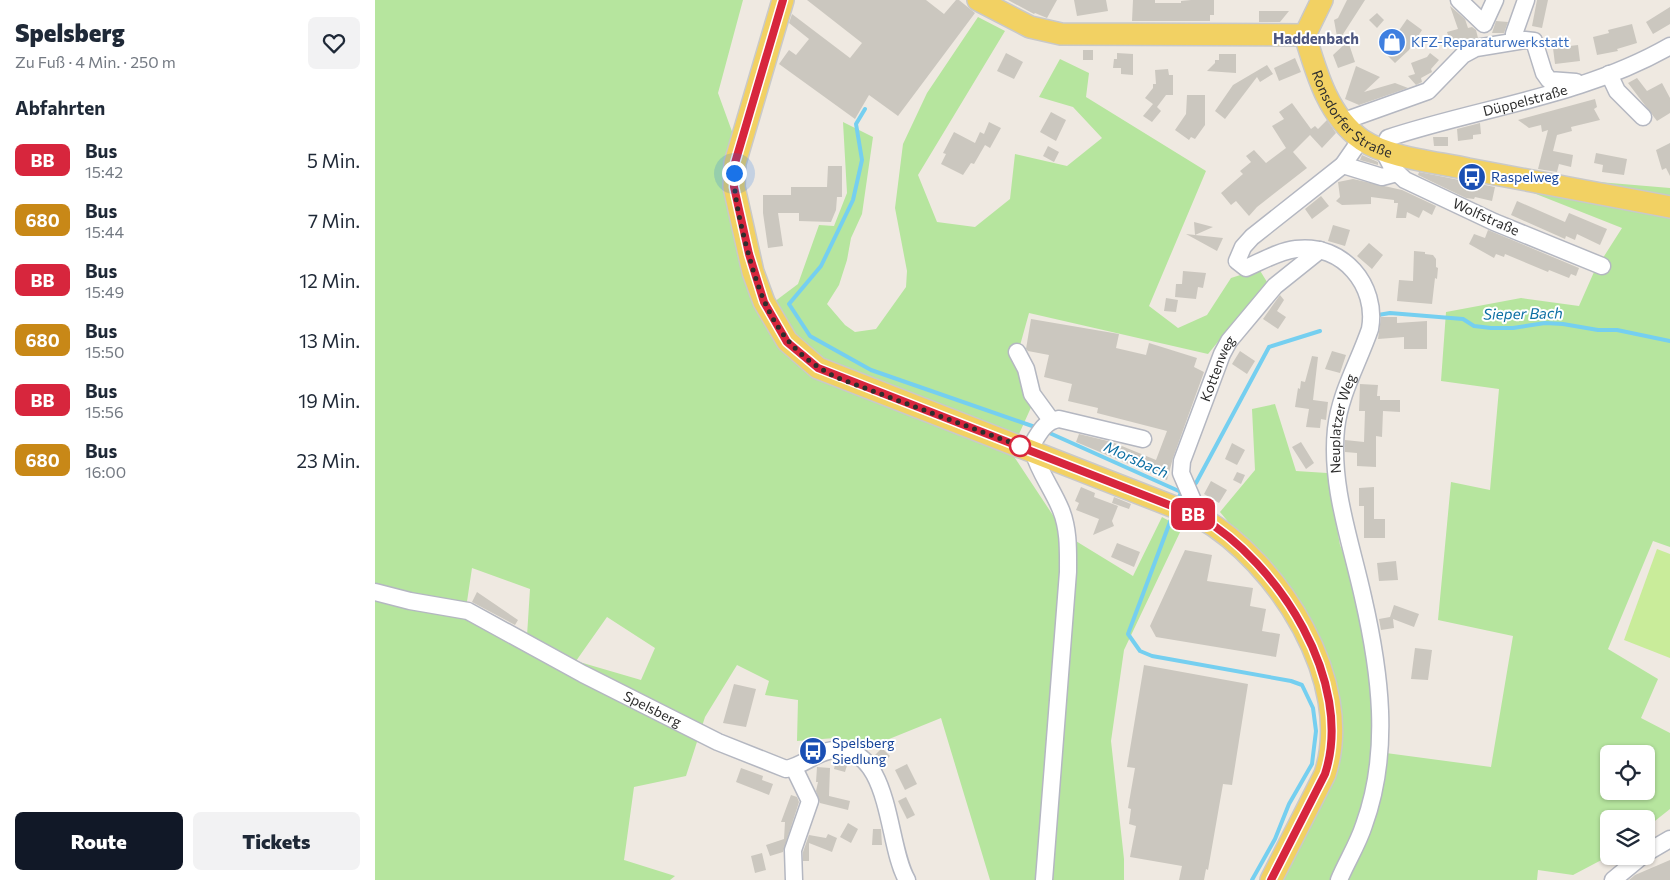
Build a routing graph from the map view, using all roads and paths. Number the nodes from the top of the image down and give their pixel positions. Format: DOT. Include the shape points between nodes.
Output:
graph roads {
  1 [pos="783,0"];
  2 [pos="978,0"];
  3 [pos="1323,0"];
  4 [pos="1459,0"];
  5 [pos="1495,0"];
  6 [pos="1527,0"];
  7 [pos="1484,24"];
  8 [pos="1305,35"];
  9 [pos="1515,41"];
  10 [pos="1485,46"];
  11 [pos="1670,46"];
  12 [pos="1609,74"];
  13 [pos="1580,85"];
  14 [pos="1643,116"];
  15 [pos="1344,121"];
  16 [pos="1361,139"];
  17 [pos="1383,150"];
  18 [pos="1343,165"];
  19 [pos="1397,174"];
  20 [pos="1670,207"];
  21 [pos="1320,250"];
  22 [pos="1602,266"];
  23 [pos="1017,352"];
  24 [pos="1039,436"];
  25 [pos="1143,439"];
  26 [pos="1205,520"];
  27 [pos="375,592"];
  28 [pos="794,768"];
  29 [pos="1670,839"];
  30 [pos="1655,848"];
  31 [pos="1631,865"];
  32 [pos="794,880"];
  33 [pos="907,880"];
  34 [pos="1043,880"];
  35 [pos="1271,880"];
  36 [pos="1339,880"];
  37 [pos="1613,880"];
  1 -- 24 [label="main road" via="734,173 739,216 753,272 775,322 787,342 818,368"];
  2 -- 8 [label="main road" via="1030,27 1061,34"];
  3 -- 8 [label="main road"];
  4 -- 7 [label="street"];
  5 -- 7 [label="street"];
  6 -- 9 [label="street" via="1514,34"];
  7 -- 10 [label="street" via="1482,38"];
  8 -- 15 [label="main road, Ronsdorfer Straße" via="1324,92"];
  9 -- 10 [label="street"];
  9 -- 13 [label="street" via="1534,41 1549,80 1573,80"];
  10 -- 15 [label="street" via="1463,55 1428,91"];
  11 -- 12 [label="street, Düppelstraße"];
  12 -- 13 [label="street, Düppelstraße"];
  12 -- 14 [label="street" via="1617,90"];
  13 -- 17 [label="street, Düppelstraße" via="1387,138"];
  15 -- 16 [label="main road, Ronsdorfer Straße"];
  16 -- 17 [label="main road, Ronsdorfer Straße"];
  16 -- 18 [label="street, Neuplatzer Weg"];
  17 -- 19 [label="street, Wolfstraße"];
  17 -- 20 [label="main road, Ronsdorfer Straße"];
  18 -- 19 [label="street" via="1383,177"];
  18 -- 21 [label="street, Neuplatzer Weg" via="1252,238 1243,247 1237,261 1246,268 1286,250"];
  19 -- 22 [label="street, Wolfstraße" via="1494,222"];
  21 -- 26 [label="street, Kottenweg" via="1275,286 1222,354 1182,461 1181,473"];
  21 -- 36 [label="street, Neuplatzer Weg" via="1355,270 1371,309 1369,329 1343,391 1338,414 1335,471 1372,645 1380,699 1382,745 1365,825"];
  23 -- 24 [label="street" via="1023,361 1032,394"];
  24 -- 25 [label="street" via="1059,419"];
  24 -- 26 [label="main road" via="1165,503"];
  24 -- 34 [label="street" via="1036,463 1061,510 1068,540"];
  26 -- 35 [label="main road" via="1246,551 1283,595 1320,666 1329,705 1332,743 1325,774"];
  27 -- 28 [label="street, Spelsberg" via="468,611 717,742 771,764"];
  28 -- 32 [label="street" via="810,801 793,850"];
  28 -- 33 [label="street" via="834,750 853,754 870,768 884,793 897,858"];
  29 -- 30 [label="street"];
  31 -- 37 [label="street"];
}
